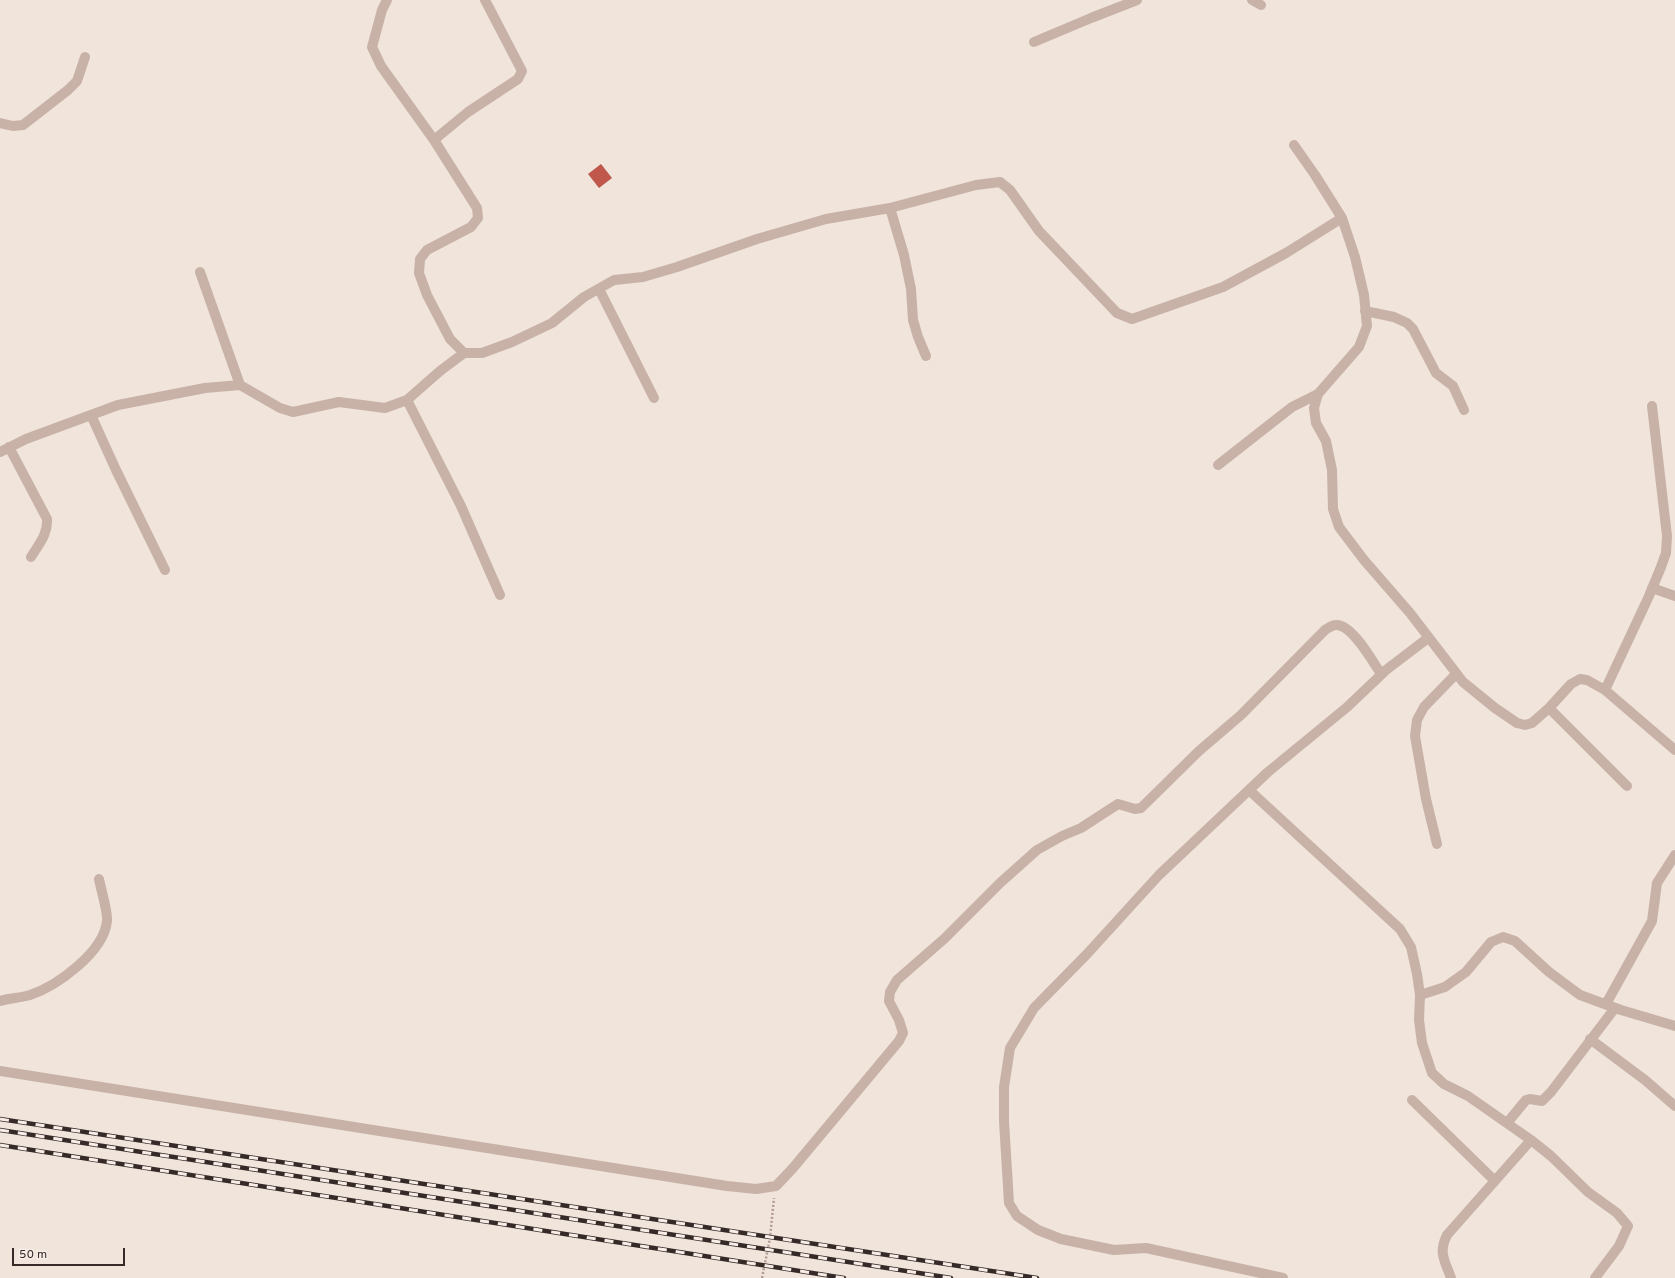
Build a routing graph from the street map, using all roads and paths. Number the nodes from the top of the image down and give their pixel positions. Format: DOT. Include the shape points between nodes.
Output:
graph roads {
  1 [pos="387,0"];
  2 [pos="485,0"];
  3 [pos="1137,0"];
  4 [pos="1034,42"];
  5 [pos="86,57"];
  6 [pos="0,123"];
  7 [pos="434,140"];
  8 [pos="1294,145"];
  9 [pos="890,208"];
  10 [pos="1342,218"];
  11 [pos="200,272"];
  12 [pos="599,289"];
  13 [pos="1365,311"];
  14 [pos="464,353"];
  15 [pos="926,356"];
  16 [pos="240,384"];
  17 [pos="1318,394"];
  18 [pos="654,398"];
  19 [pos="407,400"];
  20 [pos="1652,406"];
  21 [pos="1464,410"];
  22 [pos="91,415"];
  23 [pos="3,448"];
  24 [pos="1218,465"];
  25 [pos="31,557"];
  26 [pos="165,570"];
  27 [pos="1652,588"];
  28 [pos="500,595"];
  29 [pos="1675,596"];
  30 [pos="1428,638"];
  31 [pos="1381,674"];
  32 [pos="1456,674"];
  33 [pos="1605,690"];
  34 [pos="1549,708"];
  35 [pos="1675,750"];
  36 [pos="1628,786"];
  37 [pos="1249,790"];
  38 [pos="1438,844"];
  39 [pos="1675,855"];
  40 [pos="99,879"];
  41 [pos="1420,996"];
  42 [pos="0,1001"];
  43 [pos="1610,1006"];
  44 [pos="1675,1026"];
  45 [pos="1590,1039"];
  46 [pos="0,1071"];
  47 [pos="1412,1100"];
  48 [pos="1675,1106"];
  49 [pos="1507,1123"];
  50 [pos="1531,1140"];
  51 [pos="1495,1181"];
  52 [pos="776,1186"];
  53 [pos="762,1278"];
  54 [pos="1283,1278"];
  55 [pos="1451,1278"];
  56 [pos="1595,1278"];
  1 -- 7 [label="street" via="372,47 381,66"];
  2 -- 7 [label="street" via="522,71 521,75 468,112"];
  3 -- 4 [label="street"];
  5 -- 6 [label="street" via="76,81 68,90 23,125"];
  7 -- 14 [label="street" via="477,208 478,218 471,227 427,250 420,259 419,273 427,295 450,339"];
  8 -- 10 [label="street"];
  9 -- 10 [label="street" via="976,185 1000,182 1010,190 1039,231 1117,313 1132,320 1222,287 1286,253"];
  9 -- 12 [label="street" via="826,219 757,239 670,269 642,277 614,280"];
  9 -- 15 [label="street" via="906,262 913,320"];
  10 -- 13 [label="street" via="1355,257"];
  11 -- 16 [label="street"];
  12 -- 14 [label="street" via="584,297 552,323 512,342 482,354"];
  12 -- 18 [label="street"];
  13 -- 17 [label="street" via="1367,326 1359,347"];
  13 -- 21 [label="street" via="1394,317 1407,323 1413,329 1436,373 1453,386"];
  14 -- 19 [label="street"];
  16 -- 19 [label="street" via="280,408 293,412 339,402 385,408"];
  16 -- 22 [label="street" via="118,405"];
  17 -- 24 [label="street" via="1292,407"];
  17 -- 30 [label="street" via="1314,408 1316,423 1326,441 1332,470 1333,509 1339,527"];
  19 -- 28 [label="street" via="462,506"];
  20 -- 27 [label="street" via="1666,553"];
  22 -- 23 [label="street"];
  22 -- 26 [label="street"];
  23 -- 25 [label="street" via="47,519 45,535"];
  27 -- 29 [label="street"];
  27 -- 33 [label="street"];
  30 -- 31 [label="street"];
  30 -- 32 [label="street"];
  31 -- 37 [label="street" via="1346,708"];
  31 -- 52 [label="street" via="1350,631 1335,624 1325,630 1241,715 1199,751 1141,808 1135,809 1118,804 1081,828 1037,850 897,980 890,992 889,1001 903,1033 899,1041"];
  32 -- 34 [label="street" via="1495,708 1517,723 1532,723"];
  32 -- 38 [label="street" via="1424,708 1417,720 1415,736 1426,799"];
  33 -- 34 [label="street" via="1580,679 1571,684"];
  33 -- 35 [label="street"];
  34 -- 36 [label="street"];
  37 -- 41 [label="street" via="1400,929 1410,947"];
  37 -- 54 [label="street" via="1159,875 1034,1008 1010,1048 1004,1087 1006,1172 1009,1203 1017,1216 1038,1230 1061,1239 1114,1250 1146,1248"];
  39 -- 43 [label="street" via="1657,883 1652,921"];
  40 -- 42 [label="street" via="107,921 104,933 93,951 69,973 43,990"];
  41 -- 43 [label="street" via="1445,987 1466,972 1492,942 1503,937 1515,941 1549,972 1580,994"];
  41 -- 49 [label="street" via="1419,1020 1422,1043 1432,1073 1444,1084 1468,1096"];
  43 -- 44 [label="street"];
  43 -- 45 [label="street"];
  45 -- 48 [label="street"];
  45 -- 49 [label="street" via="1546,1097 1542,1101 1526,1100"];
  46 -- 52 [label="street" via="728,1186 756,1189"];
  47 -- 51 [label="street"];
  49 -- 50 [label="street"];
  50 -- 51 [label="street"];
  50 -- 56 [label="street" via="1588,1192 1617,1213 1628,1226 1619,1246"];
  51 -- 55 [label="street" via="1447,1235 1442,1245 1442,1254"];
  52 -- 53 [label="path"];
}
